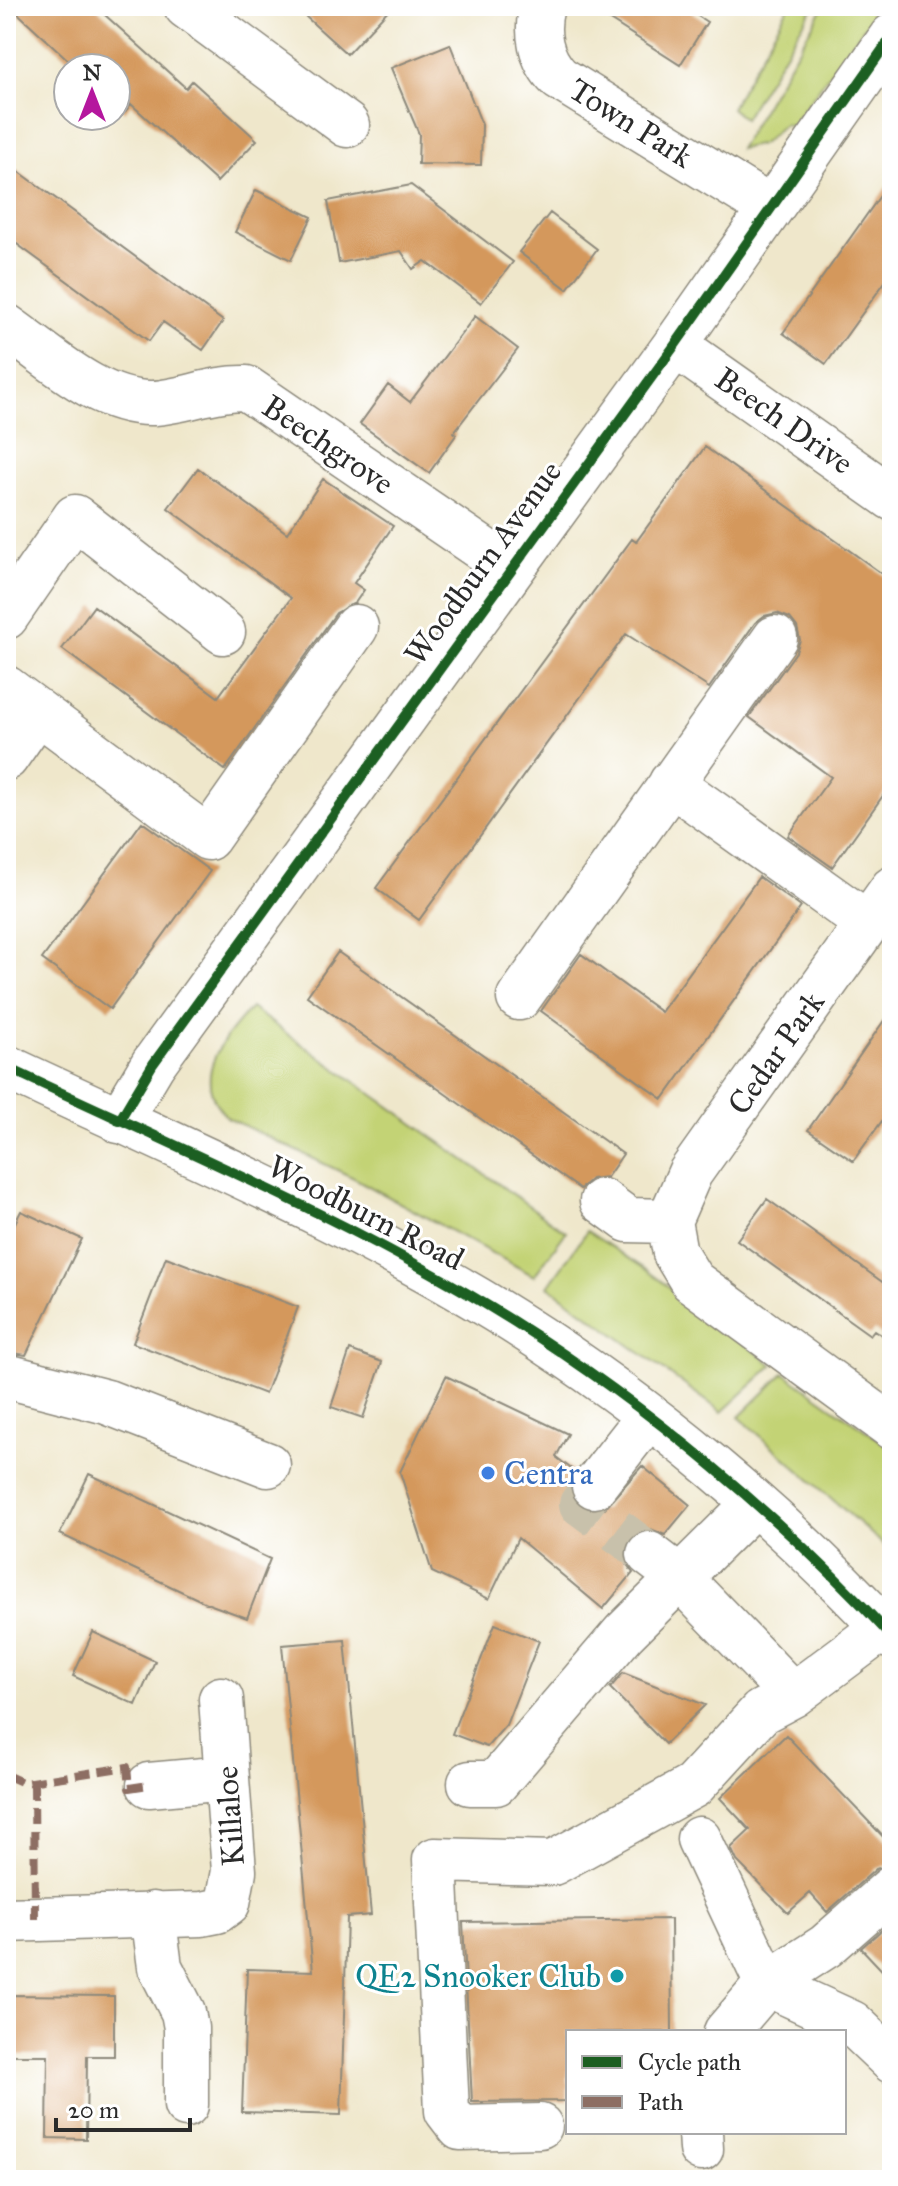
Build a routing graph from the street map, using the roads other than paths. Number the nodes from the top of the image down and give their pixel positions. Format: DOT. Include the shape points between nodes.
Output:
graph roads {
  1 [pos="186,6"];
  2 [pos="542,6"];
  3 [pos="892,36"];
  4 [pos="347,125"];
  5 [pos="770,208"];
  6 [pos="6,326"];
  7 [pos="675,345"];
  8 [pos="892,498"];
  9 [pos="510,568"];
  10 [pos="6,617"];
  11 [pos="356,627"];
  12 [pos="223,632"];
  13 [pos="775,638"];
  14 [pos="22,700"];
  15 [pos="6,758"];
  16 [pos="671,783"];
  17 [pos="885,900"];
  18 [pos="519,998"];
  19 [pos="11,1081"];
  20 [pos="119,1121"];
  21 [pos="602,1201"];
  22 [pos="669,1221"];
  23 [pos="6,1376"];
  24 [pos="648,1417"];
  25 [pos="892,1427"];
  26 [pos="268,1465"];
  27 [pos="594,1486"];
  28 [pos="755,1503"];
  29 [pos="664,1566"];
  30 [pos="888,1633"];
  31 [pos="793,1695"];
  32 [pos="221,1699"];
  33 [pos="227,1778"];
  34 [pos="470,1783"];
  35 [pos="149,1785"];
  36 [pos="699,1839"];
  37 [pos="892,1888"];
  38 [pos="153,1914"];
  39 [pos="6,1920"];
  40 [pos="767,1984"];
  41 [pos="728,2030"];
  42 [pos="892,2061"];
  43 [pos="186,2105"];
  44 [pos="540,2126"];
  1 -- 4 [label="street"];
  2 -- 5 [label="street, Town Park" via="541,48 559,78"];
  3 -- 5 [label="street, Woodburn Avenue"];
  5 -- 7 [label="street, Woodburn Avenue"];
  6 -- 9 [label="street, Beechgrove" via="95,388 131,400 154,403 246,388"];
  7 -- 8 [label="street, Beech Drive"];
  7 -- 9 [label="street, Woodburn Avenue"];
  9 -- 20 [label="street, Woodburn Avenue" via="153,1064"];
  10 -- 12 [label="street" via="75,517"];
  11 -- 14 [label="street" via="208,838"];
  13 -- 16 [label="street"];
  14 -- 15 [label="street"];
  16 -- 17 [label="street"];
  16 -- 18 [label="street"];
  17 -- 22 [label="street, Cedar Park" via="690,1173"];
  19 -- 20 [label="street, Woodburn Road"];
  20 -- 24 [label="street, Woodburn Road" via="365,1237 441,1279 512,1321"];
  21 -- 22 [label="street" via="628,1220"];
  22 -- 25 [label="street" via="675,1253 697,1286"];
  23 -- 26 [label="street" via="107,1402"];
  24 -- 27 [label="street"];
  24 -- 28 [label="street, Woodburn Road"];
  28 -- 29 [label="street"];
  28 -- 30 [label="street, Woodburn Road"];
  29 -- 31 [label="street"];
  29 -- 34 [label="street" via="624,1633 496,1783"];
  30 -- 31 [label="street"];
  31 -- 44 [label="street" via="761,1712 693,1786 553,1863 435,1860 447,2111 460,2128"];
  32 -- 33 [label="street, Killaloe"];
  33 -- 35 [label="street"];
  33 -- 38 [label="street, Killaloe" via="232,1897 211,1913"];
  36 -- 40 [label="street"];
  37 -- 40 [label="street" via="826,1946"];
  38 -- 39 [label="street, Killaloe"];
  38 -- 43 [label="street" via="160,1967 186,2028"];
  40 -- 41 [label="street"];
  40 -- 42 [label="street" via="852,2023"];
}
